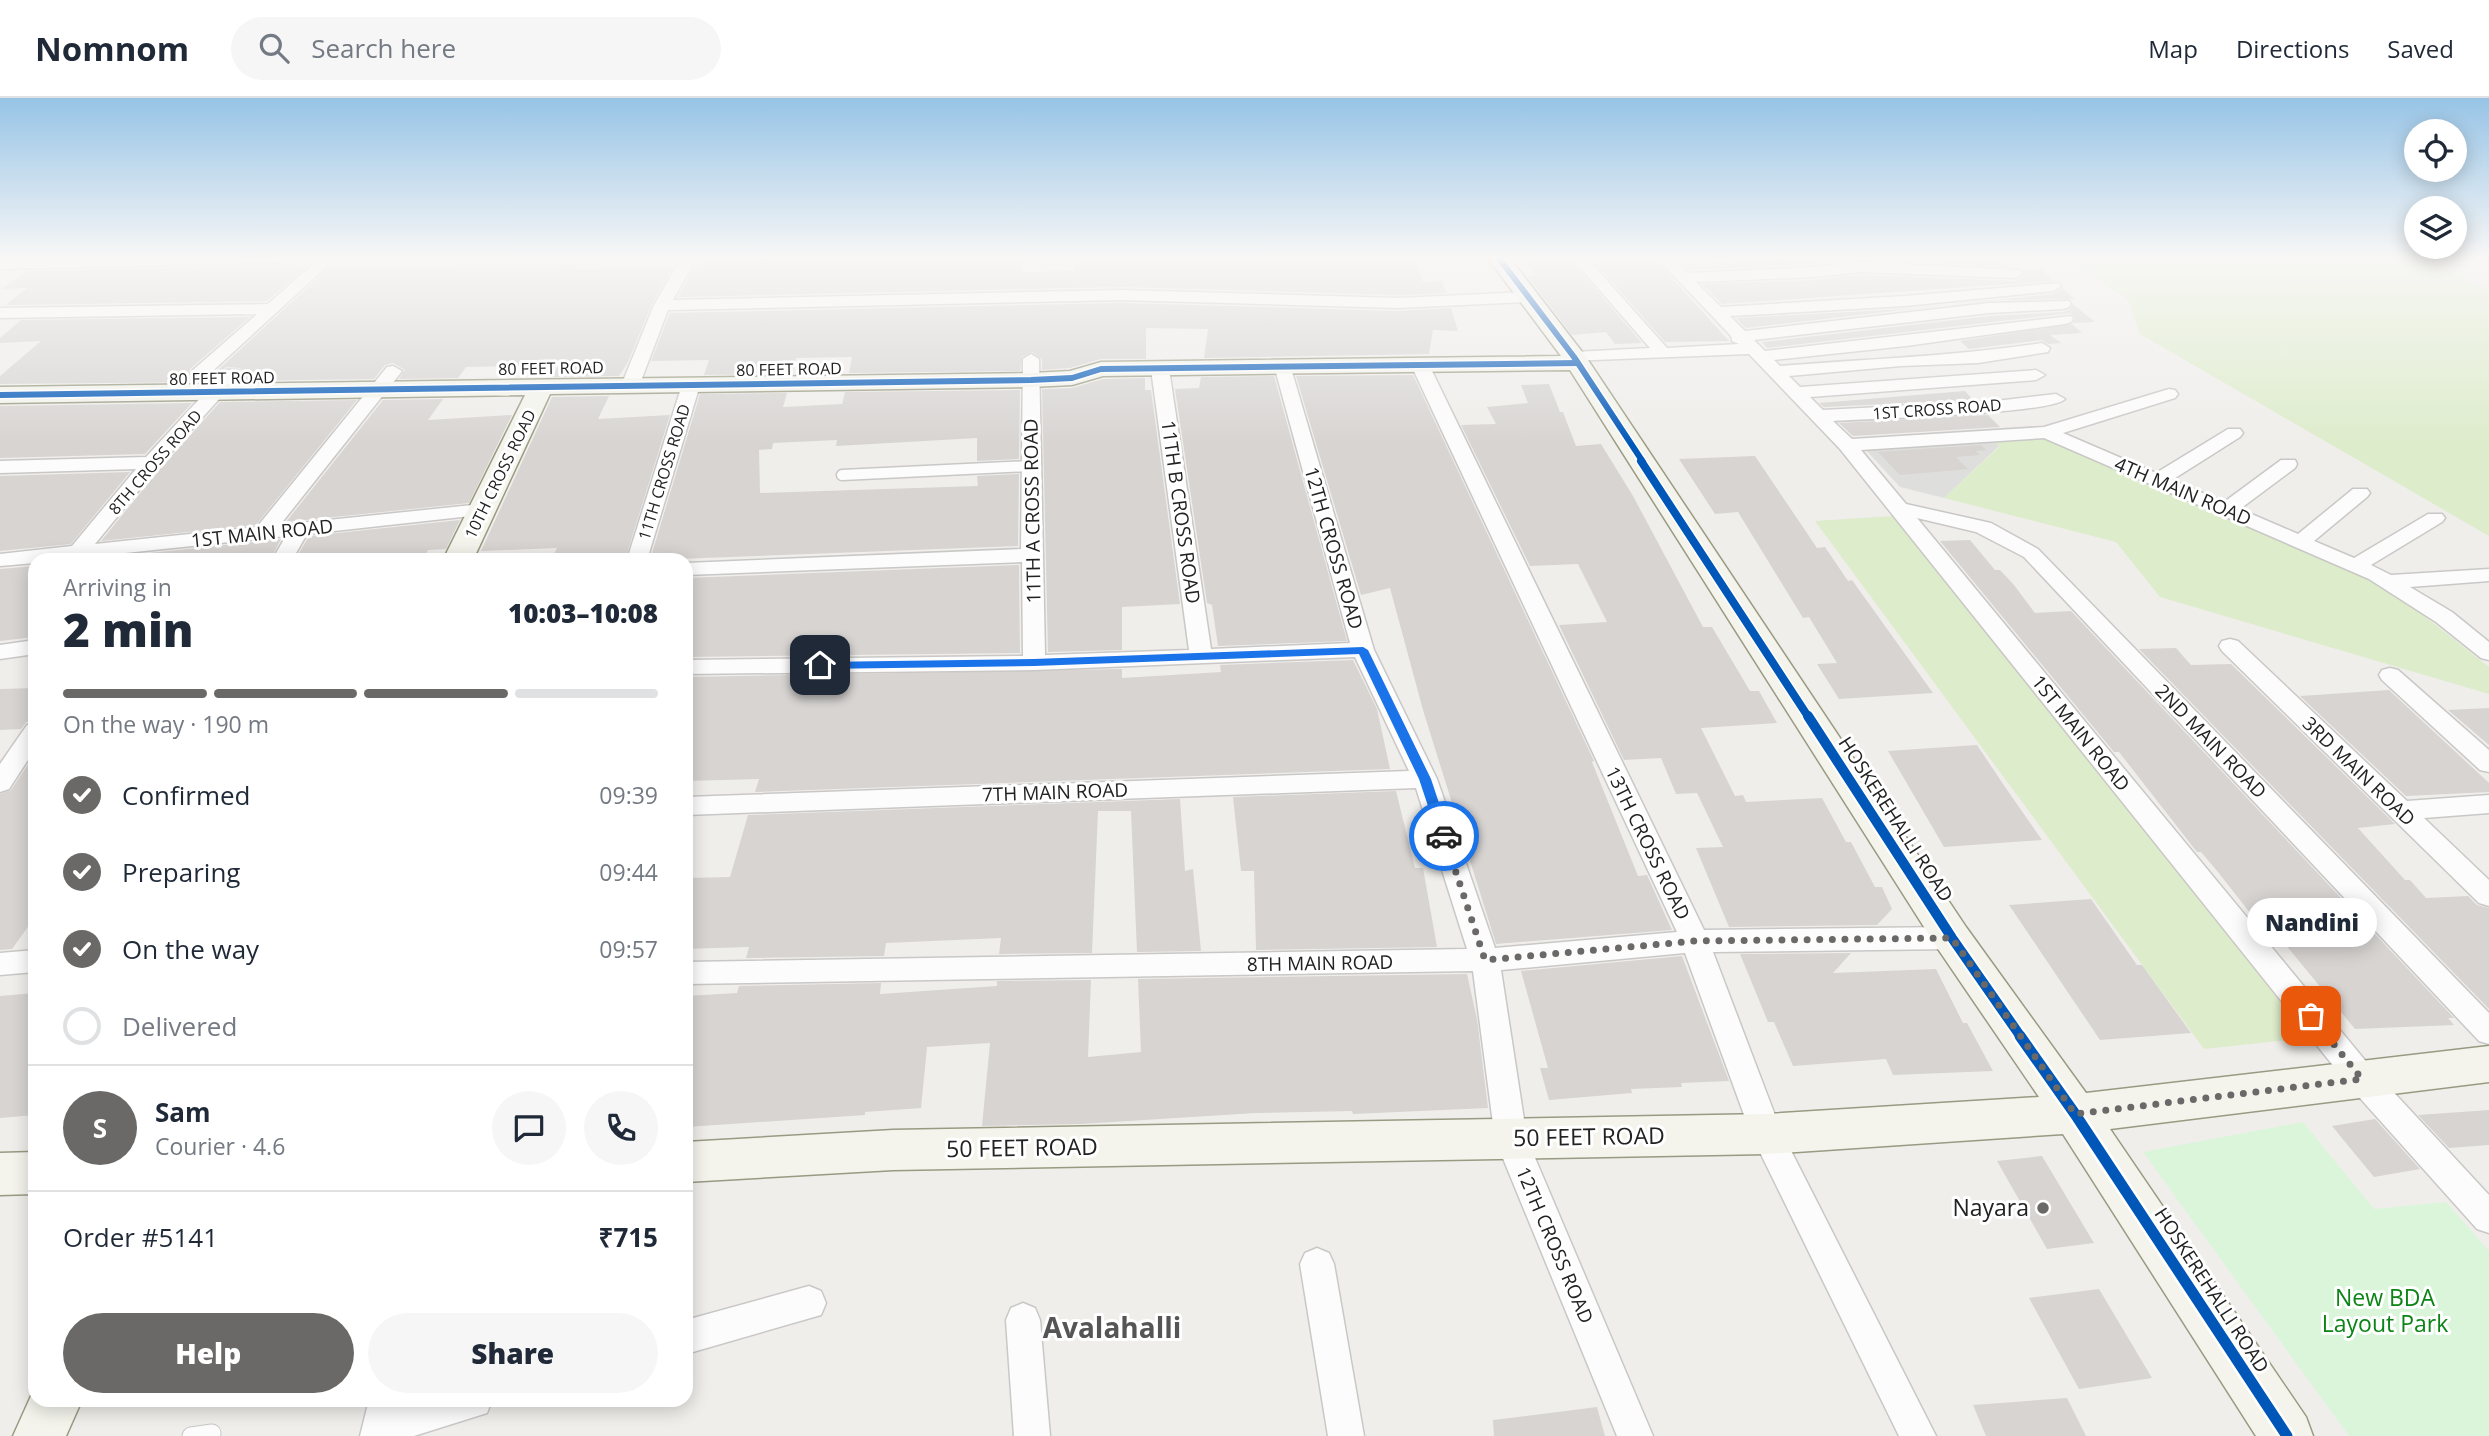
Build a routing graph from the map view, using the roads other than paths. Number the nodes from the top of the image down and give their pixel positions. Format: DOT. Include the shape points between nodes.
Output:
graph roads {
  1 [pos="264,319"];
  2 [pos="656,319"];
  3 [pos="1543,319"];
  4 [pos="1633,319"];
  5 [pos="1722,319"];
  6 [pos="1931,319"];
  7 [pos="2020,319"];
  8 [pos="2042,348"];
  9 [pos="1663,353"];
  10 [pos="1755,354"];
  11 [pos="1575,360"];
  12 [pos="1421,367"];
  13 [pos="1031,369"];
  14 [pos="1160,369"];
  15 [pos="1284,369"];
  16 [pos="2036,375"];
  17 [pos="633,376"];
  18 [pos="0,377"];
  19 [pos="216,380"];
  20 [pos="385,381"];
  21 [pos="691,385"];
  22 [pos="541,387"];
  23 [pos="1794,393"];
  24 [pos="0,394"];
  25 [pos="2169,394"];
  26 [pos="2056,399"];
  27 [pos="1818,416"];
  28 [pos="2046,432"];
  29 [pos="2234,433"];
  30 [pos="1847,445"];
  31 [pos="151,463"];
  32 [pos="2288,464"];
  33 [pos="1030,466"];
  34 [pos="0,467"];
  35 [pos="842,475"];
  36 [pos="2158,480"];
  37 [pos="2360,493"];
  38 [pos="1899,509"];
  39 [pos="482,510"];
  40 [pos="2226,510"];
  41 [pos="2435,518"];
  42 [pos="300,529"];
  43 [pos="264,533"];
  44 [pos="169,542"];
  45 [pos="2300,542"];
  46 [pos="79,551"];
  47 [pos="59,553"];
  48 [pos="161,553"];
  49 [pos="286,553"];
  50 [pos="461,553"];
  51 [pos="639,553"];
  52 [pos="1032,555"];
  53 [pos="28,556"];
  54 [pos="0,559"];
  55 [pos="2356,566"];
  56 [pos="693,569"];
  57 [pos="2489,575"];
  58 [pos="2387,582"];
  59 [pos="2489,627"];
  60 [pos="2467,636"];
  61 [pos="2230,646"];
  62 [pos="28,648"];
  63 [pos="1363,650"];
  64 [pos="0,652"];
  65 [pos="2489,653"];
  66 [pos="1202,656"];
  67 [pos="1034,663"];
  68 [pos="693,667"];
  69 [pos="2390,674"];
  70 [pos="28,739"];
  71 [pos="28,742"];
  72 [pos="0,748"];
  73 [pos="2489,764"];
  74 [pos="1425,779"];
  75 [pos="0,783"];
  76 [pos="2489,804"];
  77 [pos="693,806"];
  78 [pos="2399,811"];
  79 [pos="2489,895"];
  80 [pos="1952,938"];
  81 [pos="1695,941"];
  82 [pos="1485,960"];
  83 [pos="28,962"];
  84 [pos="0,964"];
  85 [pos="693,973"];
  86 [pos="2489,1032"];
  87 [pos="2489,1064"];
  88 [pos="2362,1079"];
  89 [pos="2075,1114"];
  90 [pos="1767,1134"];
  91 [pos="1511,1139"];
  92 [pos="693,1162"];
  93 [pos="28,1173"];
  94 [pos="0,1174"];
  95 [pos="2489,1218"];
  96 [pos="1317,1264"];
  97 [pos="809,1303"];
  98 [pos="1023,1320"];
  99 [pos="693,1335"];
  100 [pos="53,1407"];
  101 [pos="443,1407"];
  102 [pos="382,1421"];
  103 [pos="212,1433"];
  104 [pos="39,1436"];
  105 [pos="191,1436"];
  106 [pos="1031,1436"];
  107 [pos="1346,1436"];
  108 [pos="1635,1436"];
  109 [pos="1918,1436"];
  110 [pos="2287,1436"];
  1 -- 19 [label="street, 8TH CROSS ROAD"];
  2 -- 17 [label="street"];
  3 -- 11 [label="street, HOSKEREHALLI ROAD"];
  4 -- 9 [label="street"];
  5 -- 10 [label="street, 1ST MAIN ROAD"];
  6 -- 10 [label="street"];
  7 -- 10 [label="street" via="1906,341"];
  8 -- 10 [label="street" via="1978,358 1911,360"];
  9 -- 10 [label="street"];
  9 -- 11 [label="street"];
  10 -- 23 [label="street, 1ST MAIN ROAD"];
  11 -- 12 [label="street, 80 FEET ROAD"];
  11 -- 80 [label="street, HOSKEREHALLI ROAD"];
  12 -- 15 [label="street, 80 FEET ROAD"];
  12 -- 81 [label="street, 13TH CROSS ROAD"];
  13 -- 14 [label="street, 80 FEET ROAD" via="1072,378 1101,369"];
  13 -- 17 [label="street, 80 FEET ROAD"];
  13 -- 21 [label="street, 80 FEET ROAD"];
  13 -- 33 [label="street, 11TH A CROSS ROAD"];
  14 -- 15 [label="street, 80 FEET ROAD"];
  14 -- 66 [label="street, 11TH B CROSS ROAD"];
  15 -- 63 [label="street, 12TH CROSS ROAD"];
  16 -- 23 [label="street"];
  17 -- 20 [label="street, 80 FEET ROAD"];
  17 -- 21 [label="street, 80 FEET ROAD"];
  17 -- 22 [label="street, 80 FEET ROAD"];
  18 -- 19 [label="street, 80 FEET ROAD"];
  19 -- 20 [label="street, 80 FEET ROAD"];
  19 -- 24 [label="street, 80 FEET ROAD"];
  19 -- 31 [label="street, 8TH CROSS ROAD"];
  20 -- 22 [label="street, 80 FEET ROAD"];
  20 -- 43 [label="street"];
  21 -- 51 [label="street, 11TH CROSS ROAD"];
  22 -- 39 [label="street, 10TH CROSS ROAD"];
  23 -- 27 [label="street, 1ST MAIN ROAD"];
  25 -- 28 [label="street"];
  26 -- 27 [label="street, 1ST CROSS ROAD"];
  27 -- 30 [label="street, 1ST MAIN ROAD"];
  28 -- 30 [label="street, 4TH MAIN ROAD"];
  28 -- 36 [label="street, 4TH MAIN ROAD"];
  29 -- 36 [label="street"];
  30 -- 38 [label="street, 1ST MAIN ROAD"];
  31 -- 34 [label="street"];
  31 -- 46 [label="street, 8TH CROSS ROAD"];
  32 -- 40 [label="street"];
  33 -- 35 [label="lane"];
  33 -- 52 [label="street, 11TH A CROSS ROAD"];
  36 -- 40 [label="street, 4TH MAIN ROAD"];
  37 -- 45 [label="street"];
  38 -- 86 [label="street, 2ND MAIN ROAD" via="1975,522 2005,534 2031,553"];
  38 -- 88 [label="street, 1ST MAIN ROAD"];
  39 -- 42 [label="street, 1ST MAIN ROAD"];
  39 -- 50 [label="street, 10TH CROSS ROAD"];
  40 -- 45 [label="street, 4TH MAIN ROAD"];
  41 -- 55 [label="street"];
  42 -- 43 [label="street, 1ST MAIN ROAD"];
  42 -- 49 [label="street"];
  43 -- 44 [label="street, 1ST MAIN ROAD"];
  44 -- 46 [label="street, 1ST MAIN ROAD"];
  44 -- 48 [label="street"];
  45 -- 55 [label="street, 4TH MAIN ROAD"];
  46 -- 47 [label="street, 1ST MAIN ROAD"];
  52 -- 56 [label="street"];
  52 -- 67 [label="street, 11TH A CROSS ROAD"];
  53 -- 54 [label="street, 1ST MAIN ROAD"];
  55 -- 58 [label="street, 4TH MAIN ROAD"];
  57 -- 58 [label="street"];
  58 -- 60 [label="street, 4TH MAIN ROAD"];
  59 -- 60 [label="street"];
  60 -- 65 [label="street, 4TH MAIN ROAD"];
  61 -- 78 [label="street, 3RD MAIN ROAD"];
  62 -- 64 [label="street"];
  63 -- 66 [label="street"];
  63 -- 74 [label="street, 12TH CROSS ROAD"];
  66 -- 67 [label="street"];
  67 -- 68 [label="street"];
  69 -- 73 [label="street"];
  70 -- 72 [label="street"];
  71 -- 75 [label="street"];
  74 -- 77 [label="street, 7TH MAIN ROAD"];
  74 -- 82 [label="street, 12TH CROSS ROAD"];
  76 -- 78 [label="street"];
  78 -- 79 [label="street, 3RD MAIN ROAD"];
  80 -- 81 [label="street, 8TH MAIN ROAD"];
  80 -- 89 [label="street, HOSKEREHALLI ROAD"];
  81 -- 82 [label="street, 8TH MAIN ROAD"];
  81 -- 90 [label="street, 13TH CROSS ROAD"];
  82 -- 85 [label="street, 8TH MAIN ROAD"];
  82 -- 91 [label="street, 12TH CROSS ROAD"];
  83 -- 84 [label="street"];
  87 -- 88 [label="street, 50 FEET ROAD"];
  88 -- 89 [label="street, 50 FEET ROAD"];
  88 -- 95 [label="street, 1ST MAIN ROAD"];
  89 -- 90 [label="street, 50 FEET ROAD"];
  89 -- 110 [label="street, HOSKEREHALLI ROAD"];
  90 -- 91 [label="street, 50 FEET ROAD"];
  90 -- 109 [label="street, 13TH CROSS ROAD"];
  91 -- 92 [label="street, 50 FEET ROAD" via="892,1150"];
  91 -- 108 [label="street, 12TH CROSS ROAD"];
  93 -- 94 [label="street"];
  96 -- 107 [label="street"];
  97 -- 99 [label="street"];
  98 -- 106 [label="street"];
  100 -- 104 [label="street"];
  101 -- 102 [label="street"];
  103 -- 105 [label="lane"];
}
